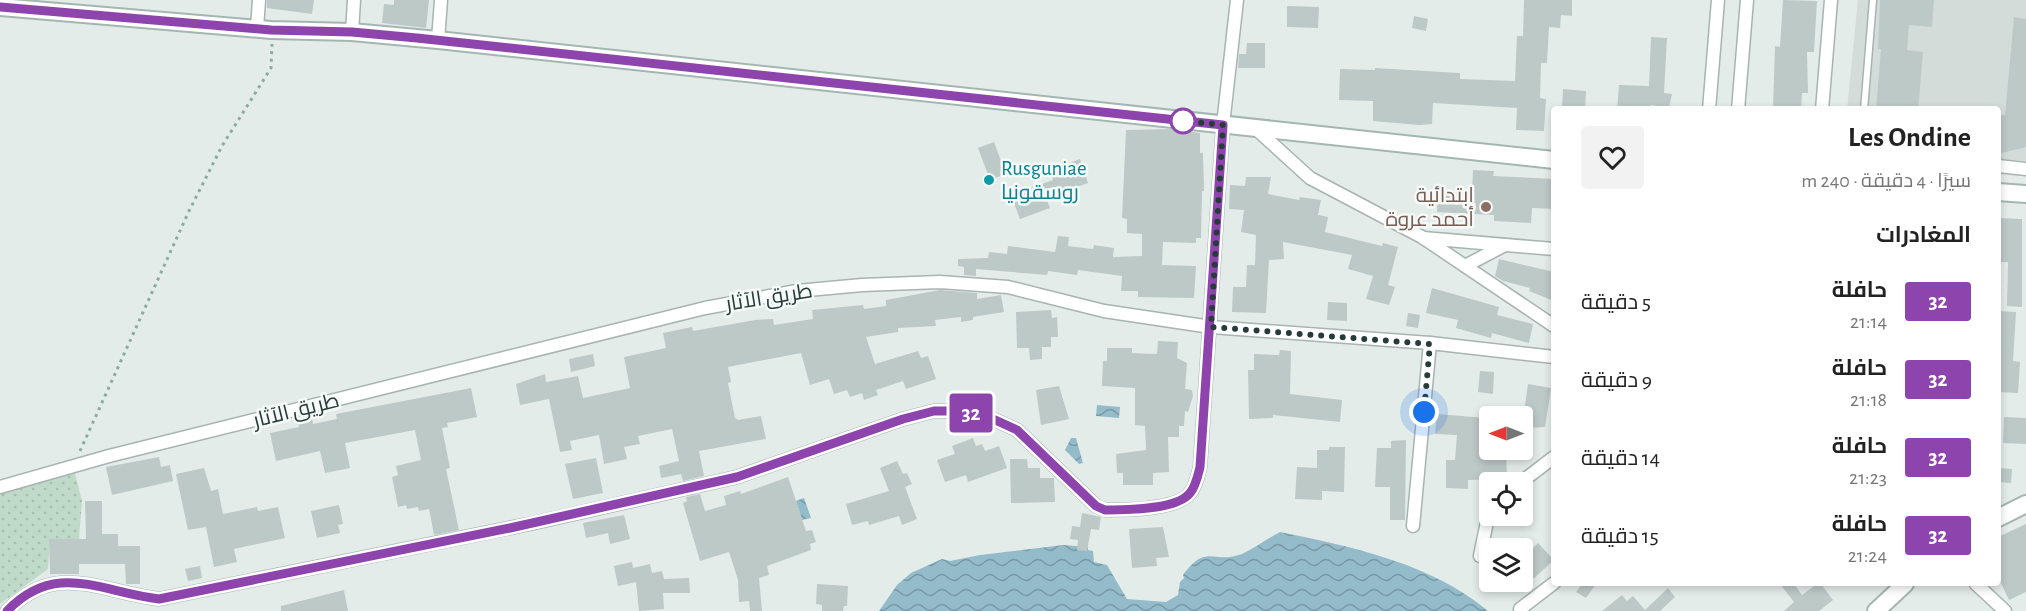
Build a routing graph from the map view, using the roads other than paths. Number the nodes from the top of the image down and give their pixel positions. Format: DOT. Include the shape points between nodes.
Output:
graph roads {
  1 [pos="260,0"];
  2 [pos="354,0"];
  3 [pos="441,0"];
  4 [pos="1237,0"];
  5 [pos="1718,0"];
  6 [pos="1747,0"];
  7 [pos="1832,0"];
  8 [pos="1873,0"];
  9 [pos="0,7"];
  10 [pos="264,29"];
  11 [pos="352,32"];
  12 [pos="438,40"];
  13 [pos="1709,106"];
  14 [pos="1738,106"];
  15 [pos="1822,106"];
  16 [pos="1864,106"];
  17 [pos="1223,125"];
  18 [pos="1255,128"];
  19 [pos="1551,160"];
  20 [pos="2001,166"];
  21 [pos="2026,169"];
  22 [pos="2001,192"];
  23 [pos="2026,195"];
  24 [pos="1422,237"];
  25 [pos="1506,245"];
  26 [pos="1551,249"];
  27 [pos="1465,266"];
  28 [pos="1551,324"];
  29 [pos="1211,327"];
  30 [pos="1430,344"];
  31 [pos="1551,357"];
  32 [pos="1551,459"];
  33 [pos="1533,473"];
  34 [pos="0,487"];
  35 [pos="2026,504"];
  36 [pos="2001,516"];
  37 [pos="1413,526"];
  38 [pos="1551,585"];
  39 [pos="1903,586"];
  40 [pos="1978,586"];
  41 [pos="1520,609"];
  42 [pos="1879,610"];
  43 [pos="7,611"];
  44 [pos="2005,611"];
  1 -- 10 [label="street"];
  2 -- 11 [label="street"];
  3 -- 12 [label="street"];
  4 -- 17 [label="street"];
  5 -- 13 [label="street"];
  6 -- 14 [label="street"];
  7 -- 15 [label="street"];
  8 -- 16 [label="lane"];
  9 -- 10 [label="main road"];
  10 -- 11 [label="main road"];
  11 -- 12 [label="main road"];
  12 -- 17 [label="main road"];
  17 -- 18 [label="main road"];
  17 -- 29 [label="street"];
  18 -- 19 [label="main road"];
  18 -- 24 [label="street" via="1310,178"];
  20 -- 21 [label="street"];
  22 -- 23 [label="main road"];
  24 -- 25 [label="street"];
  24 -- 27 [label="street"];
  25 -- 26 [label="street"];
  25 -- 27 [label="street"];
  27 -- 28 [label="street"];
  29 -- 30 [label="street, طريق الآثار"];
  29 -- 34 [label="street, طريق الآثار" via="1104,311 1008,287 940,282 797,291 705,308"];
  29 -- 43 [label="street" via="1198,474 1190,493 1165,506 1105,510 1096,506 1017,430 964,411 934,411 737,477 534,523 159,599 129,596 88,582 45,584 22,596"];
  30 -- 31 [label="street, طريق الآثار"];
  30 -- 37 [label="street"];
  32 -- 33 [label="street"];
  35 -- 36 [label="main road"];
  38 -- 41 [label="street"];
  39 -- 42 [label="main road"];
  40 -- 44 [label="street"];
}
